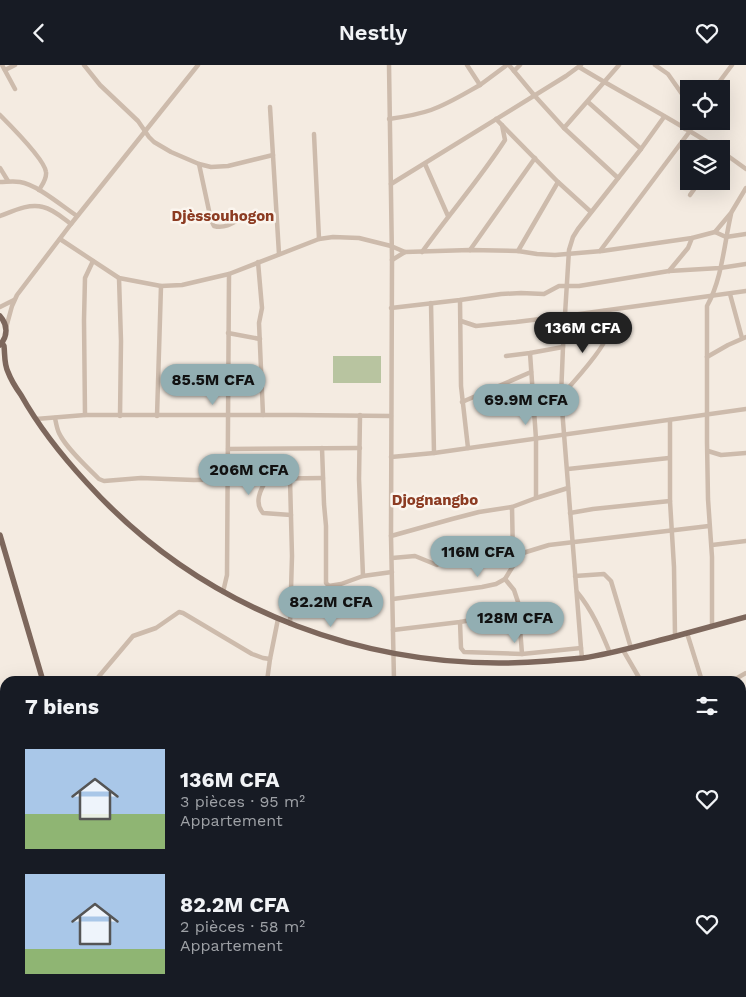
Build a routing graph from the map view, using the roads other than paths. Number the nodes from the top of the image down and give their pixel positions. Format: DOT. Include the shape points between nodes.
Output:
graph roads {
  1 [pos="2,65"];
  2 [pos="15,65"];
  3 [pos="84,65"];
  4 [pos="198,65"];
  5 [pos="389,65"];
  6 [pos="467,65"];
  7 [pos="508,65"];
  8 [pos="520,65"];
  9 [pos="619,65"];
  10 [pos="655,65"];
  11 [pos="732,65"];
  12 [pos="580,66"];
  13 [pos="5,71"];
  14 [pos="514,71"];
  15 [pos="721,80"];
  16 [pos="605,83"];
  17 [pos="480,85"];
  18 [pos="15,89"];
  19 [pos="680,91"];
  20 [pos="534,95"];
  21 [pos="588,102"];
  22 [pos="270,107"];
  23 [pos="0,115"];
  24 [pos="664,117"];
  25 [pos="389,119"];
  26 [pos="496,119"];
  27 [pos="502,125"];
  28 [pos="680,126"];
  29 [pos="564,127"];
  30 [pos="688,130"];
  31 [pos="145,131"];
  32 [pos="314,134"];
  33 [pos="514,137"];
  34 [pos="505,140"];
  35 [pos="704,140"];
  36 [pos="640,149"];
  37 [pos="273,155"];
  38 [pos="730,157"];
  39 [pos="535,158"];
  40 [pos="425,163"];
  41 [pos="199,164"];
  42 [pos="0,168"];
  43 [pos="746,169"];
  44 [pos="618,179"];
  45 [pos="8,181"];
  46 [pos="0,182"];
  47 [pos="558,182"];
  48 [pos="391,184"];
  49 [pos="746,188"];
  50 [pos="39,190"];
  51 [pos="694,190"];
  52 [pos="690,195"];
  53 [pos="590,212"];
  54 [pos="731,213"];
  55 [pos="0,216"];
  56 [pos="448,216"];
  57 [pos="77,217"];
  58 [pos="243,217"];
  59 [pos="71,224"];
  60 [pos="715,232"];
  61 [pos="746,233"];
  62 [pos="726,237"];
  63 [pos="692,238"];
  64 [pos="60,239"];
  65 [pos="319,239"];
  66 [pos="391,246"];
  67 [pos="470,250"];
  68 [pos="518,251"];
  69 [pos="600,251"];
  70 [pos="405,252"];
  71 [pos="422,252"];
  72 [pos="279,254"];
  73 [pos="568,254"];
  74 [pos="392,260"];
  75 [pos="93,261"];
  76 [pos="258,262"];
  77 [pos="746,264"];
  78 [pos="720,268"];
  79 [pos="669,271"];
  80 [pos="229,274"];
  81 [pos="119,278"];
  82 [pos="160,286"];
  83 [pos="567,287"];
  84 [pos="746,291"];
  85 [pos="730,294"];
  86 [pos="712,296"];
  87 [pos="460,300"];
  88 [pos="14,301"];
  89 [pos="431,303"];
  90 [pos="0,307"];
  91 [pos="391,308"];
  92 [pos="604,311"];
  93 [pos="0,316"];
  94 [pos="565,316"];
  95 [pos="461,321"];
  96 [pos="6,328"];
  97 [pos="228,333"];
  98 [pos="744,337"];
  99 [pos="260,339"];
  100 [pos="1,344"];
  101 [pos="563,347"];
  102 [pos="530,353"];
  103 [pos="506,356"];
  104 [pos="707,357"];
  105 [pos="0,365"];
  106 [pos="7,371"];
  107 [pos="531,372"];
  108 [pos="561,396"];
  109 [pos="462,402"];
  110 [pos="746,409"];
  111 [pos="85,415"];
  112 [pos="120,415"];
  113 [pos="228,415"];
  114 [pos="263,415"];
  115 [pos="360,415"];
  116 [pos="708,415"];
  117 [pos="157,416"];
  118 [pos="391,416"];
  119 [pos="55,418"];
  120 [pos="36,419"];
  121 [pos="670,420"];
  122 [pos="564,434"];
  123 [pos="536,439"];
  124 [pos="322,448"];
  125 [pos="360,448"];
  126 [pos="468,448"];
  127 [pos="228,449"];
  128 [pos="708,451"];
  129 [pos="434,453"];
  130 [pos="746,453"];
  131 [pos="391,457"];
  132 [pos="669,458"];
  133 [pos="568,469"];
  134 [pos="323,478"];
  135 [pos="228,479"];
  136 [pos="267,479"];
  137 [pos="290,479"];
  138 [pos="568,488"];
  139 [pos="536,498"];
  140 [pos="670,501"];
  141 [pos="512,507"];
  142 [pos="570,513"];
  143 [pos="291,515"];
  144 [pos="709,526"];
  145 [pos="672,530"];
  146 [pos="0,535"];
  147 [pos="391,537"];
  148 [pos="572,541"];
  149 [pos="746,542"];
  150 [pos="712,545"];
  151 [pos="514,556"];
  152 [pos="392,558"];
  153 [pos="437,565"];
  154 [pos="392,572"];
  155 [pos="363,576"];
  156 [pos="575,576"];
  157 [pos="505,579"];
  158 [pos="576,591"];
  159 [pos="223,592"];
  160 [pos="393,599"];
  161 [pos="518,615"];
  162 [pos="746,617"];
  163 [pos="278,619"];
  164 [pos="460,622"];
  165 [pos="290,624"];
  166 [pos="712,626"];
  167 [pos="393,630"];
  168 [pos="687,633"];
  169 [pos="675,636"];
  170 [pos="631,647"];
  171 [pos="581,648"];
  172 [pos="623,650"];
  173 [pos="610,653"];
  174 [pos="394,654"];
  175 [pos="522,654"];
  176 [pos="582,658"];
  177 [pos="270,659"];
  178 [pos="42,676"];
  179 [pos="99,676"];
  180 [pos="268,676"];
  181 [pos="394,676"];
  182 [pos="638,676"];
  183 [pos="700,676"];
  1 -- 13 [label="street"];
  2 -- 13 [label="street"];
  3 -- 31 [label="street"];
  4 -- 31 [label="street"];
  5 -- 25 [label="street"];
  6 -- 17 [label="street"];
  7 -- 14 [label="street"];
  7 -- 17 [label="street"];
  8 -- 14 [label="street"];
  9 -- 16 [label="street"];
  10 -- 19 [label="street" via="668,74"];
  11 -- 15 [label="street"];
  12 -- 16 [label="street"];
  12 -- 20 [label="street"];
  13 -- 18 [label="street"];
  14 -- 20 [label="street"];
  16 -- 21 [label="street"];
  16 -- 24 [label="street"];
  17 -- 25 [label="street" via="431,110"];
  20 -- 26 [label="street"];
  20 -- 29 [label="street"];
  21 -- 29 [label="street"];
  21 -- 36 [label="street"];
  22 -- 37 [label="street"];
  23 -- 50 [label="street" via="43,165 46,176"];
  24 -- 28 [label="street"];
  24 -- 36 [label="street"];
  25 -- 48 [label="street"];
  26 -- 27 [label="street"];
  26 -- 40 [label="street"];
  27 -- 33 [label="street"];
  27 -- 34 [label="street"];
  29 -- 44 [label="street"];
  30 -- 35 [label="street"];
  30 -- 69 [label="street"];
  31 -- 41 [label="street" via="162,147"];
  31 -- 57 [label="street"];
  32 -- 65 [label="street"];
  33 -- 34 [label="street"];
  33 -- 39 [label="street"];
  34 -- 56 [label="street"];
  36 -- 44 [label="street"];
  37 -- 41 [label="street" via="228,166"];
  37 -- 72 [label="street"];
  38 -- 43 [label="street"];
  39 -- 47 [label="street"];
  39 -- 67 [label="street"];
  40 -- 48 [label="street"];
  40 -- 56 [label="street"];
  41 -- 58 [label="street" via="214,226 226,226"];
  42 -- 45 [label="street"];
  44 -- 53 [label="street"];
  45 -- 46 [label="street"];
  45 -- 50 [label="street" via="26,183"];
  47 -- 53 [label="street"];
  47 -- 68 [label="street"];
  48 -- 66 [label="street"];
  49 -- 54 [label="street"];
  50 -- 57 [label="street"];
  51 -- 52 [label="street"];
  53 -- 73 [label="street" via="573,237"];
  54 -- 60 [label="street"];
  54 -- 62 [label="street"];
  55 -- 59 [label="street" via="34,205 52,211"];
  56 -- 71 [label="street"];
  57 -- 59 [label="street"];
  59 -- 64 [label="street"];
  60 -- 62 [label="street"];
  60 -- 63 [label="street"];
  61 -- 62 [label="street"];
  62 -- 78 [label="street"];
  63 -- 69 [label="street"];
  63 -- 79 [label="street"];
  64 -- 75 [label="street"];
  64 -- 88 [label="street"];
  65 -- 66 [label="street" via="359,238"];
  65 -- 72 [label="street"];
  66 -- 70 [label="street"];
  66 -- 74 [label="street"];
  67 -- 68 [label="street"];
  67 -- 71 [label="street"];
  68 -- 73 [label="street"];
  69 -- 73 [label="street"];
  70 -- 71 [label="street"];
  70 -- 74 [label="street"];
  72 -- 76 [label="street"];
  73 -- 83 [label="street"];
  74 -- 91 [label="street"];
  75 -- 81 [label="street"];
  75 -- 111 [label="street" via="85,278"];
  76 -- 80 [label="street"];
  76 -- 99 [label="street" via="262,308"];
  77 -- 78 [label="street"];
  78 -- 79 [label="street"];
  78 -- 86 [label="street"];
  79 -- 83 [label="street"];
  80 -- 82 [label="street" via="182,285"];
  80 -- 97 [label="street"];
  81 -- 82 [label="street"];
  81 -- 112 [label="street"];
  82 -- 117 [label="street"];
  83 -- 87 [label="street" via="557,287 544,294 514,293"];
  83 -- 94 [label="street"];
  84 -- 85 [label="street"];
  85 -- 86 [label="street"];
  85 -- 98 [label="street"];
  86 -- 92 [label="street"];
  86 -- 104 [label="street" via="707,306"];
  87 -- 89 [label="street"];
  87 -- 95 [label="street"];
  88 -- 90 [label="street"];
  88 -- 96 [label="street"];
  89 -- 91 [label="street"];
  89 -- 129 [label="street"];
  91 -- 118 [label="street"];
  92 -- 94 [label="street"];
  92 -- 108 [label="street" via="605,340"];
  93 -- 96 [label="main road"];
  94 -- 95 [label="street" via="480,325"];
  94 -- 101 [label="street"];
  95 -- 109 [label="street"];
  96 -- 100 [label="main road"];
  97 -- 99 [label="street"];
  97 -- 113 [label="street"];
  98 -- 104 [label="street"];
  99 -- 114 [label="street"];
  100 -- 106 [label="main road"];
  101 -- 102 [label="street"];
  101 -- 108 [label="street"];
  102 -- 103 [label="street"];
  102 -- 107 [label="street"];
  104 -- 116 [label="street"];
  105 -- 106 [label="main road"];
  106 -- 120 [label="main road"];
  107 -- 109 [label="street"];
  107 -- 123 [label="street"];
  108 -- 122 [label="street"];
  109 -- 126 [label="street"];
  110 -- 116 [label="street"];
  111 -- 112 [label="street"];
  111 -- 119 [label="street"];
  112 -- 117 [label="street"];
  113 -- 114 [label="street"];
  113 -- 117 [label="street"];
  113 -- 127 [label="street"];
  114 -- 115 [label="street"];
  115 -- 118 [label="street"];
  115 -- 125 [label="street"];
  116 -- 121 [label="street"];
  116 -- 128 [label="street"];
  118 -- 131 [label="street"];
  119 -- 120 [label="street"];
  119 -- 135 [label="street" via="61,437 101,481"];
  120 -- 159 [label="main road" via="63,456 116,514 168,557"];
  121 -- 122 [label="street"];
  121 -- 132 [label="street"];
  122 -- 123 [label="street"];
  122 -- 133 [label="street"];
  123 -- 126 [label="street"];
  123 -- 139 [label="street"];
  124 -- 125 [label="street"];
  124 -- 127 [label="street"];
  124 -- 134 [label="street"];
  125 -- 155 [label="street"];
  126 -- 129 [label="street"];
  127 -- 135 [label="street"];
  128 -- 130 [label="street" via="722,455"];
  128 -- 144 [label="street"];
  129 -- 131 [label="street"];
  131 -- 147 [label="street"];
  132 -- 133 [label="street"];
  132 -- 140 [label="street"];
  133 -- 138 [label="street"];
  134 -- 137 [label="street"];
  134 -- 155 [label="street" via="326,583 336,585"];
  135 -- 136 [label="street"];
  135 -- 159 [label="street" via="227,575"];
  136 -- 137 [label="street"];
  136 -- 143 [label="street" via="259,495 260,511"];
  137 -- 143 [label="street"];
  138 -- 139 [label="street"];
  138 -- 142 [label="street"];
  139 -- 141 [label="street"];
  140 -- 142 [label="street"];
  140 -- 145 [label="street"];
  141 -- 147 [label="street" via="479,512"];
  141 -- 151 [label="street"];
  142 -- 148 [label="street"];
  143 -- 165 [label="street"];
  144 -- 145 [label="street"];
  144 -- 150 [label="street"];
  145 -- 148 [label="street"];
  145 -- 169 [label="street"];
  146 -- 178 [label="main road"];
  147 -- 152 [label="street"];
  148 -- 151 [label="street"];
  148 -- 156 [label="street"];
  149 -- 150 [label="street"];
  150 -- 166 [label="street"];
  151 -- 157 [label="street"];
  152 -- 153 [label="street" via="415,556"];
  152 -- 154 [label="street"];
  154 -- 155 [label="street"];
  154 -- 160 [label="street"];
  156 -- 158 [label="street"];
  156 -- 170 [label="street" via="604,575 611,581"];
  157 -- 160 [label="street" via="482,587"];
  157 -- 161 [label="street" via="516,595"];
  158 -- 171 [label="street"];
  158 -- 173 [label="street" via="600,629"];
  159 -- 163 [label="main road"];
  160 -- 167 [label="street"];
  161 -- 164 [label="street"];
  161 -- 175 [label="street"];
  162 -- 166 [label="main road"];
  163 -- 165 [label="main road"];
  163 -- 177 [label="street"];
  164 -- 167 [label="street"];
  164 -- 175 [label="street" via="464,652"];
  165 -- 174 [label="main road" via="346,643"];
  166 -- 168 [label="main road"];
  167 -- 174 [label="street"];
  168 -- 169 [label="main road"];
  168 -- 183 [label="street"];
  169 -- 170 [label="main road"];
  170 -- 172 [label="main road"];
  171 -- 175 [label="street"];
  171 -- 176 [label="street"];
  172 -- 173 [label="main road"];
  172 -- 182 [label="street"];
  173 -- 176 [label="main road"];
  174 -- 176 [label="main road" via="468,663"];
  174 -- 181 [label="street"];
  177 -- 179 [label="street" via="252,654 179,612 156,628 133,637"];
  177 -- 180 [label="street"];
}
